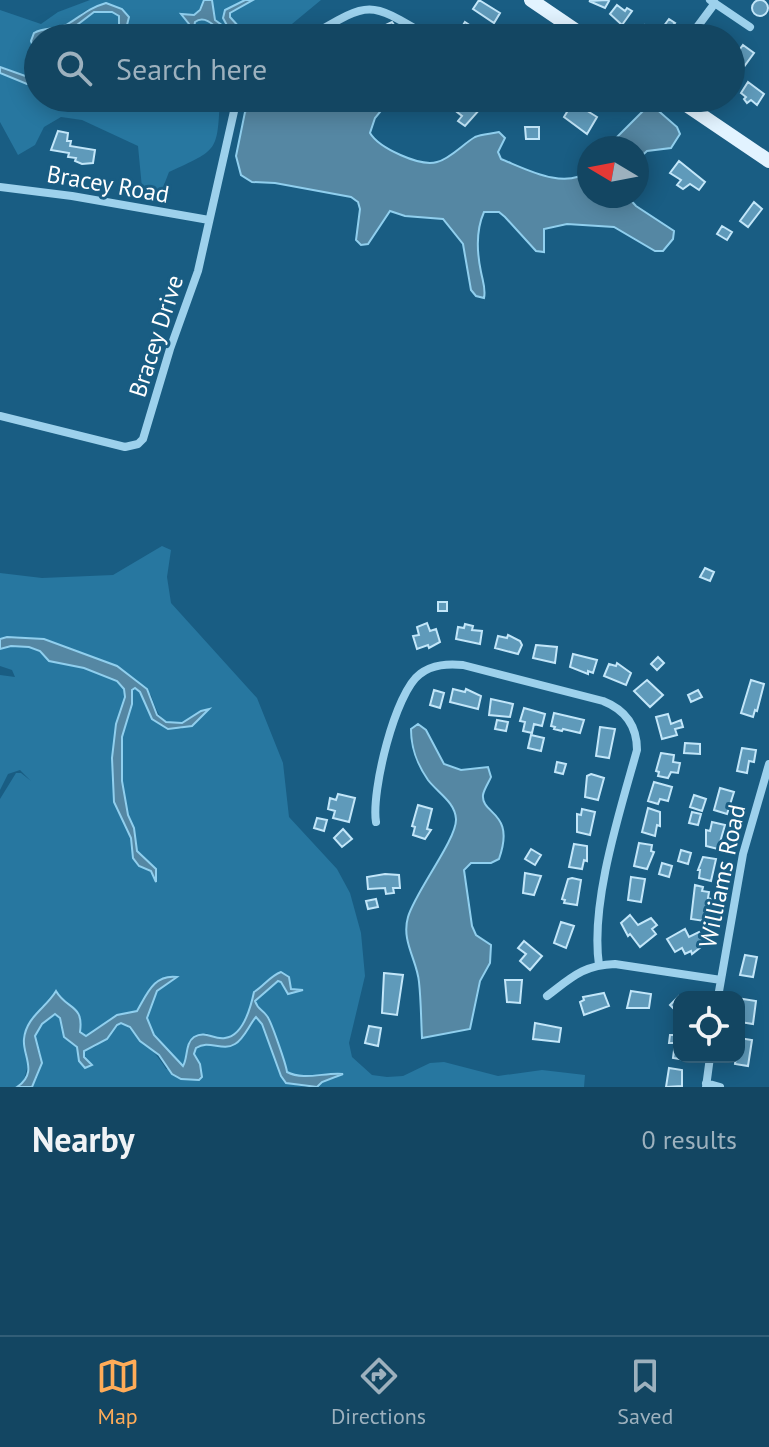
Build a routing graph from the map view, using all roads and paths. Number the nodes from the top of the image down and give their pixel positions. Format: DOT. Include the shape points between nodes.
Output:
graph roads {
  1 [pos="531,0"];
  2 [pos="713,2"];
  3 [pos="327,24"];
  4 [pos="413,24"];
  5 [pos="556,24"];
  6 [pos="698,24"];
  7 [pos="750,27"];
  8 [pos="234,112"];
  9 [pos="697,112"];
  10 [pos="769,161"];
  11 [pos="0,187"];
  12 [pos="209,220"];
  13 [pos="0,416"];
  14 [pos="769,764"];
  15 [pos="376,822"];
  16 [pos="599,965"];
  17 [pos="721,980"];
  18 [pos="719,991"];
  19 [pos="547,996"];
  20 [pos="709,1063"];
  21 [pos="706,1085"];
  22 [pos="720,1087"];
  1 -- 5 [label="main road"];
  2 -- 6 [label="street"];
  2 -- 7 [label="street"];
  3 -- 4 [label="street" via="354,5 373,1 390,6"];
  8 -- 12 [label="street, Bracey Drive"];
  9 -- 10 [label="main road"];
  11 -- 12 [label="street, Bracey Road"];
  12 -- 13 [label="street, Bracey Drive" via="198,271 146,434 138,444 125,447"];
  14 -- 17 [label="street, Williams Road" via="743,854"];
  15 -- 16 [label="street" via="376,789 401,699 428,669 463,665 619,709 635,731 637,750 606,876 596,934"];
  16 -- 17 [label="street"];
  16 -- 19 [label="street" via="578,972"];
  17 -- 18 [label="street, Williams Road"];
  20 -- 21 [label="street"];
  21 -- 22 [label="street"];
}
